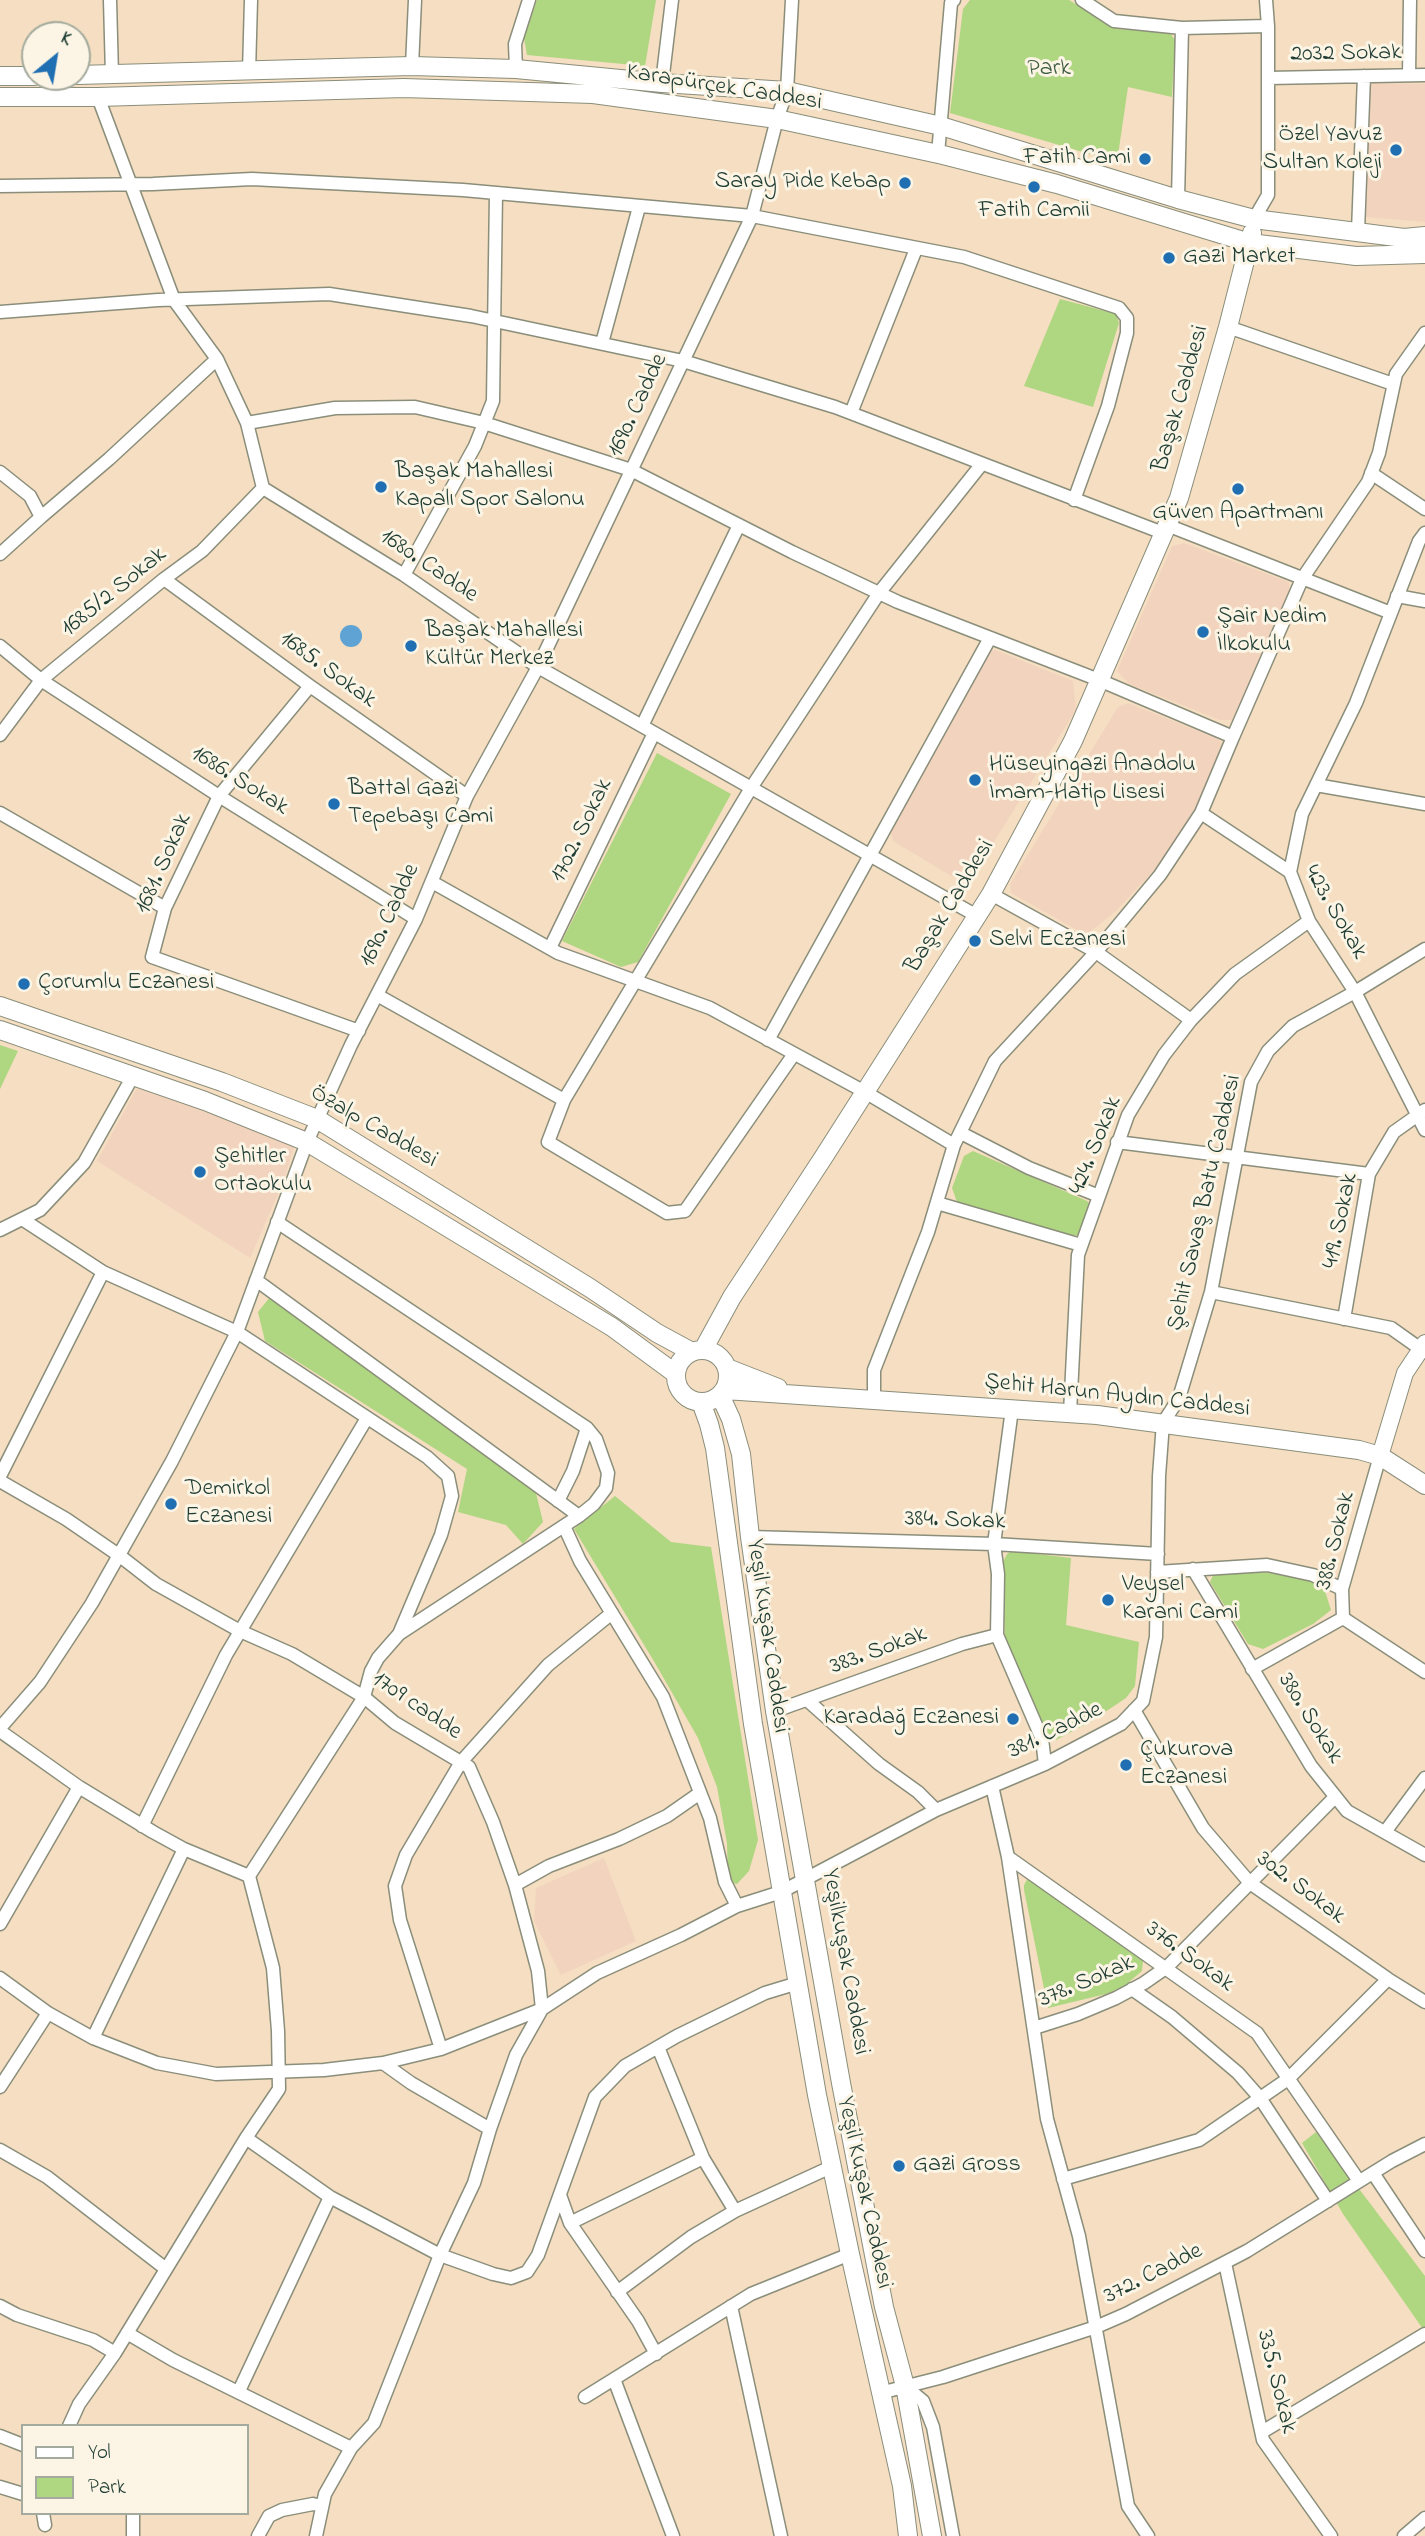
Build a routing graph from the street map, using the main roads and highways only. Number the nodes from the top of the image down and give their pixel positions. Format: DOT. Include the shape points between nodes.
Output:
graph roads {
  1 [pos="91,75"];
  2 [pos="0,76"];
  3 [pos="21,76"];
  4 [pos="0,97"];
  5 [pos="1254,219"];
  6 [pos="1425,236"];
  7 [pos="1250,243"];
  8 [pos="1425,254"];
  9 [pos="0,1006"];
  10 [pos="0,1030"];
  11 [pos="697,1351"];
  12 [pos="727,1368"];
  13 [pos="676,1374"];
  14 [pos="723,1393"];
  15 [pos="794,1394"];
  16 [pos="701,1402"];
  17 [pos="1425,1485"];
  18 [pos="908,2536"];
  19 [pos="932,2536"];
  1 -- 5 [label="main road, Karapürçek Caddesi" via="412,66 516,69 787,91 941,127"];
  2 -- 3 [label="main road"];
  4 -- 7 [label="main road, Karapürçek Caddesi" via="404,88 593,94 777,119 938,154 1058,184"];
  5 -- 6 [label="main road, Karapürçek Caddesi" via="1404,238"];
  5 -- 7 [label="main road, Başak Caddesi"];
  7 -- 8 [label="main road, Karapürçek Caddesi" via="1356,256"];
  7 -- 11 [label="main road, Başak Caddesi" via="1179,498 1073,741 991,894"];
  9 -- 11 [label="main road, Özalp Caddesi" via="317,1119 657,1333"];
  10 -- 13 [label="main road, Özalp Caddesi" via="205,1101 307,1142 612,1327"];
  11 -- 12 [label="main road" via="718,1355"];
  11 -- 13 [label="main road" via="683,1359"];
  12 -- 14 [label="main road"];
  12 -- 15 [label="main road, Şehit Harun Aydın Caddesi"];
  13 -- 16 [label="main road" via="680,1390"];
  14 -- 15 [label="main road, Şehit Harun Aydın Caddesi"];
  14 -- 16 [label="main road"];
  14 -- 19 [label="main road, Yeşilkuşak Caddesi" via="741,1454 775,1711 841,2083"];
  15 -- 17 [label="main road, Şehit Harun Aydın Caddesi" via="1070,1413 1359,1450 1380,1456"];
  16 -- 18 [label="main road, Yeşil Kuşak Caddesi" via="715,1448 753,1724 831,2167 902,2486"];
}
